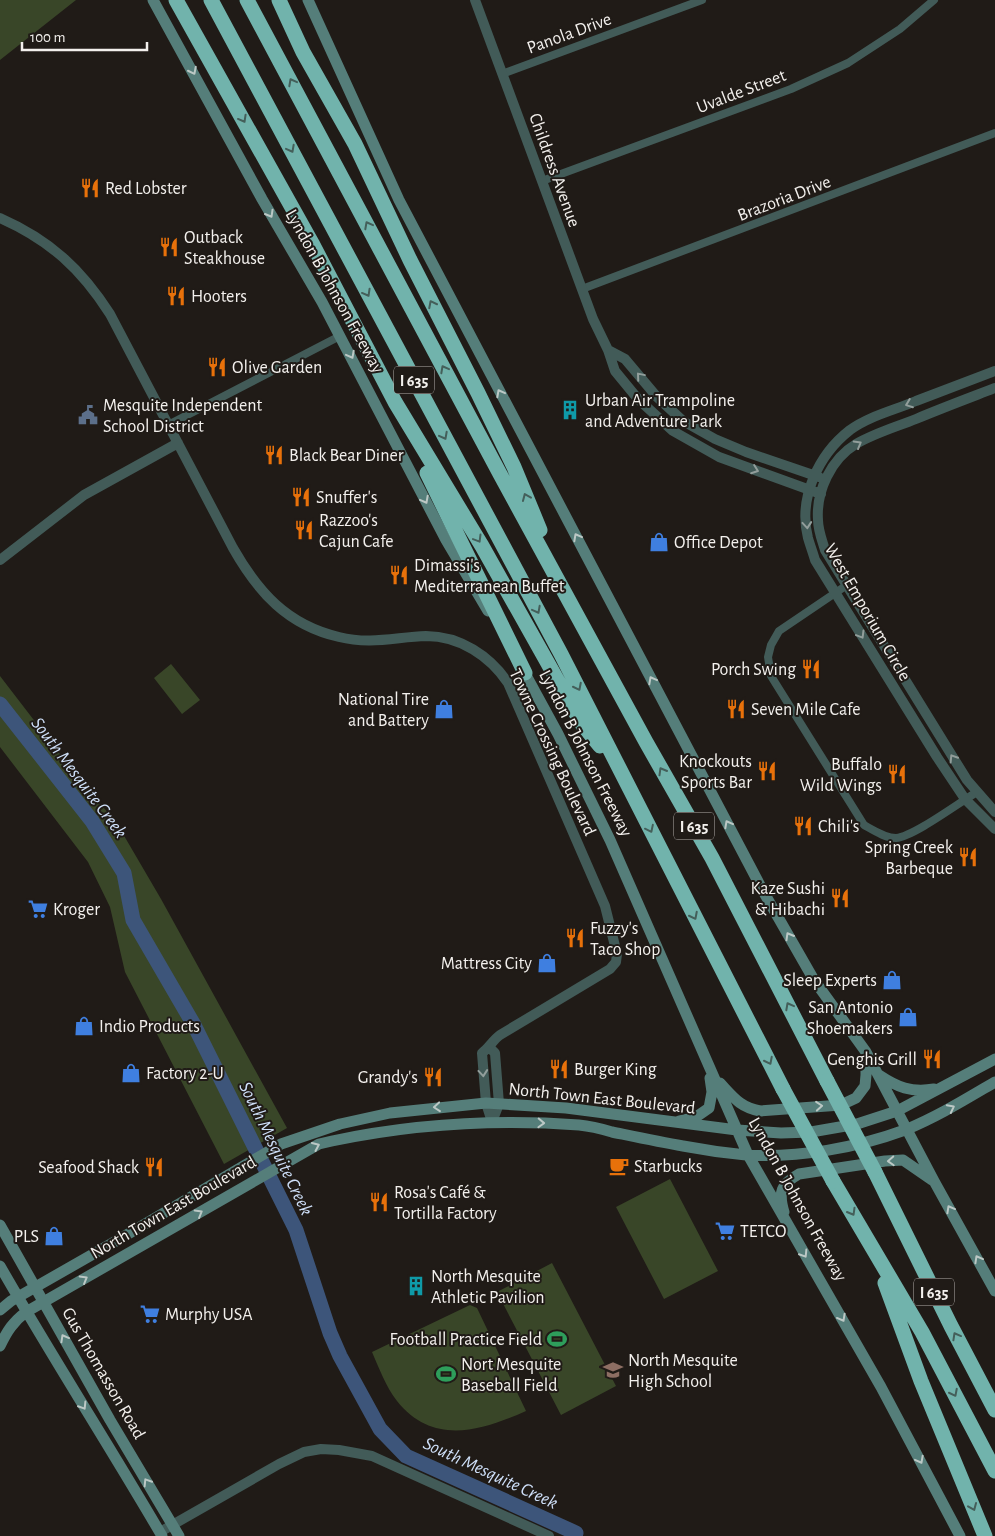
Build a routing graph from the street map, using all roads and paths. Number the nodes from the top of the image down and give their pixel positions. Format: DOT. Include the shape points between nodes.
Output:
graph roads {
  1 [pos="153,0"];
  2 [pos="168,0"];
  3 [pos="176,0"];
  4 [pos="211,0"];
  5 [pos="247,0"];
  6 [pos="254,0"];
  7 [pos="279,0"];
  8 [pos="290,0"];
  9 [pos="308,0"];
  10 [pos="475,0"];
  11 [pos="702,0"];
  12 [pos="934,0"];
  13 [pos="265,31"];
  14 [pos="200,42"];
  15 [pos="502,74"];
  16 [pos="321,82"];
  17 [pos="995,133"];
  18 [pos="542,181"];
  19 [pos="0,218"];
  20 [pos="582,289"];
  21 [pos="340,336"];
  22 [pos="608,350"];
  23 [pos="995,371"];
  24 [pos="954,387"];
  25 [pos="995,388"];
  26 [pos="960,402"];
  27 [pos="407,422"];
  28 [pos="168,425"];
  29 [pos="717,440"];
  30 [pos="178,443"];
  31 [pos="710,452"];
  32 [pos="814,475"];
  33 [pos="826,479"];
  34 [pos="809,489"];
  35 [pos="821,494"];
  36 [pos="0,560"];
  37 [pos="556,575"];
  38 [pos="847,585"];
  39 [pos="835,593"];
  40 [pos="525,673"];
  41 [pos="911,689"];
  42 [pos="899,697"];
  43 [pos="620,770"];
  44 [pos="977,792"];
  45 [pos="965,799"];
  46 [pos="995,812"];
  47 [pos="995,829"];
  48 [pos="489,1047"];
  49 [pos="866,1052"];
  50 [pos="995,1059"];
  51 [pos="708,1064"];
  52 [pos="877,1074"];
  53 [pos="714,1076"];
  54 [pos="995,1082"];
  55 [pos="943,1088"];
  56 [pos="486,1103"];
  57 [pos="499,1104"];
  58 [pos="897,1111"];
  59 [pos="384,1114"];
  60 [pos="492,1122"];
  61 [pos="668,1122"];
  62 [pos="907,1129"];
  63 [pos="737,1130"];
  64 [pos="387,1132"];
  65 [pos="748,1155"];
  66 [pos="934,1181"];
  67 [pos="153,1219"];
  68 [pos="0,1225"];
  69 [pos="791,1232"];
  70 [pos="157,1237"];
  71 [pos="870,1244"];
  72 [pos="0,1266"];
  73 [pos="992,1281"];
  74 [pos="35,1287"];
  75 [pos="995,1291"];
  76 [pos="18,1297"];
  77 [pos="44,1302"];
  78 [pos="0,1310"];
  79 [pos="26,1312"];
  80 [pos="0,1346"];
  81 [pos="966,1355"];
  82 [pos="995,1392"];
  83 [pos="995,1410"];
  84 [pos="110,1420"];
  85 [pos="96,1428"];
  86 [pos="995,1471"];
  87 [pos="173,1524"];
  88 [pos="161,1534"];
  89 [pos="546,1535"];
  90 [pos="180,1536"];
  91 [pos="960,1536"];
  92 [pos="985,1536"];
  1 -- 21 [label="main road, Lyndon B Johnson Freeway, one-way"];
  2 -- 14 [label="highway"];
  3 -- 14 [label="highway"];
  4 -- 43 [label="highway, Lyndon B Johnson Freeway / I 635, one-way"];
  5 -- 13 [label="highway, I 635"];
  6 -- 13 [label="highway"];
  7 -- 16 [label="highway"];
  8 -- 16 [label="highway" via="311,48"];
  49 -- 9 [label="main road, one-way" via="814,980 763,891 399,200"];
  10 -- 15 [label="street, Childress Avenue"];
  11 -- 15 [label="street, Panola Drive"];
  12 -- 18 [label="street, Uvalde Street" via="900,29 848,63 790,89"];
  37 -- 13 [label="highway, I 635, one-way"];
  14 -- 27 [label="highway, one-way" via="314,245"];
  15 -- 18 [label="street, Childress Avenue"];
  37 -- 16 [label="highway, one-way" via="514,467"];
  17 -- 20 [label="street, Brazoria Drive"];
  18 -- 20 [label="street, Childress Avenue"];
  19 -- 28 [label="street, Towne Crossing Boulevard" via="54,249 89,283 110,314"];
  20 -- 22 [label="street, Childress Avenue"];
  21 -- 28 [label="street"];
  21 -- 40 [label="main road, Lyndon B Johnson Freeway, one-way" via="446,540"];
  29 -- 22 [label="street, one-way" via="683,421 657,397 625,359"];
  22 -- 31 [label="street, Childress Avenue" via="615,371 638,399 673,431"];
  23 -- 24 [label="street, West Emporium Circle"];
  24 -- 26 [label="street"];
  24 -- 32 [label="street, West Emporium Circle, one-way" via="872,418 851,430 833,446"];
  25 -- 26 [label="street, West Emporium Circle"];
  33 -- 26 [label="street, West Emporium Circle, one-way" via="834,465 855,445"];
  27 -- 40 [label="highway" via="427,473"];
  27 -- 43 [label="highway, one-way" via="482,546 582,724"];
  28 -- 30 [label="street, Towne Crossing Boulevard"];
  29 -- 31 [label="street"];
  29 -- 32 [label="street"];
  30 -- 36 [label="street" via="84,495"];
  30 -- 48 [label="street, Towne Crossing Boulevard" via="246,570 269,599 290,616 313,629 347,639 382,641 426,636 456,642 493,663 508,683 605,906 617,954 610,970 500,1036"];
  31 -- 34 [label="street, Childress Avenue, one-way"];
  32 -- 33 [label="street"];
  32 -- 34 [label="street, West Emporium Circle"];
  33 -- 35 [label="street, West Emporium Circle"];
  34 -- 35 [label="street, Childress Avenue"];
  34 -- 39 [label="street, West Emporium Circle, one-way" via="806,512 808,537 815,560"];
  35 -- 38 [label="street, West Emporium Circle" via="820,535 825,550"];
  81 -- 37 [label="highway, I 635, one-way, bridge" via="712,858"];
  38 -- 39 [label="street"];
  38 -- 41 [label="street, West Emporium Circle"];
  39 -- 42 [label="street, West Emporium Circle, one-way"];
  39 -- 45 [label="street" via="779,631 768,657 771,676 864,825 886,836 909,835"];
  40 -- 51 [label="main road, Lyndon B Johnson Freeway" via="610,840"];
  41 -- 42 [label="street"];
  44 -- 41 [label="street, West Emporium Circle, one-way"];
  42 -- 45 [label="street, West Emporium Circle"];
  43 -- 71 [label="highway, Lyndon B Johnson Freeway / I 635, one-way, bridge" via="784,1089"];
  44 -- 45 [label="street"];
  44 -- 46 [label="street, West Emporium Circle"];
  45 -- 47 [label="street, West Emporium Circle"];
  48 -- 56 [label="street, one-way" via="482,1054"];
  48 -- 57 [label="street" via="495,1053"];
  49 -- 52 [label="main road"];
  53 -- 49 [label="main road, one-way" via="738,1102 760,1111 841,1105 856,1098 865,1086"];
  50 -- 55 [label="main road, North Town East Boulevard"];
  51 -- 53 [label="main road, Lyndon B Johnson Freeway"];
  51 -- 61 [label="main road" via="712,1092 710,1108 696,1117"];
  52 -- 55 [label="main road" via="894,1084 920,1092"];
  52 -- 58 [label="main road"];
  53 -- 63 [label="main road, Lyndon B Johnson Freeway"];
  62 -- 54 [label="main road, North Town East Boulevard, one-way"];
  55 -- 58 [label="main road, North Town East Boulevard"];
  56 -- 57 [label="main road, North Town East Boulevard"];
  56 -- 59 [label="main road, North Town East Boulevard, one-way"];
  56 -- 60 [label="street"];
  57 -- 60 [label="street"];
  57 -- 61 [label="main road, North Town East Boulevard" via="566,1108"];
  58 -- 62 [label="main road"];
  58 -- 63 [label="main road, North Town East Boulevard" via="857,1124 811,1132"];
  59 -- 64 [label="main road"];
  59 -- 67 [label="main road, North Town East Boulevard" via="321,1129 281,1144"];
  60 -- 64 [label="main road, North Town East Boulevard"];
  60 -- 65 [label="main road, North Town East Boulevard, one-way" via="582,1125 667,1144"];
  61 -- 63 [label="main road, North Town East Boulevard"];
  62 -- 65 [label="main road, North Town East Boulevard" via="844,1147"];
  62 -- 66 [label="main road"];
  63 -- 65 [label="main road, Lyndon B Johnson Freeway"];
  70 -- 64 [label="main road, North Town East Boulevard, one-way" via="319,1144"];
  65 -- 69 [label="main road, Lyndon B Johnson Freeway"];
  66 -- 69 [label="main road, one-way" via="903,1160 799,1174 784,1186 780,1199"];
  73 -- 66 [label="main road, one-way"];
  67 -- 70 [label="main road"];
  67 -- 74 [label="main road, North Town East Boulevard"];
  68 -- 74 [label="main road, Gus Thomasson Road"];
  69 -- 91 [label="main road, Lyndon B Johnson Freeway, one-way" via="881,1387"];
  77 -- 70 [label="main road, North Town East Boulevard, one-way"];
  71 -- 86 [label="highway, Lyndon B Johnson Freeway / I 635, one-way" via="922,1332"];
  71 -- 92 [label="highway, one-way" via="921,1381"];
  72 -- 76 [label="main road, Gus Thomasson Road"];
  73 -- 75 [label="main road"];
  74 -- 76 [label="main road, North Town East Boulevard"];
  74 -- 77 [label="main road, Gus Thomasson Road"];
  76 -- 78 [label="main road, North Town East Boulevard"];
  76 -- 79 [label="main road, Gus Thomasson Road"];
  77 -- 79 [label="main road, North Town East Boulevard"];
  84 -- 77 [label="main road, Gus Thomasson Road, one-way"];
  79 -- 80 [label="main road, North Town East Boulevard" via="8,1329"];
  79 -- 85 [label="main road, Gus Thomasson Road, one-way"];
  81 -- 82 [label="highway"];
  81 -- 83 [label="highway, I 635"];
  84 -- 85 [label="main road"];
  87 -- 84 [label="main road, Gus Thomasson Road, one-way"];
  85 -- 88 [label="main road, Gus Thomasson Road"];
  87 -- 88 [label="street"];
  87 -- 89 [label="street" via="279,1464 304,1452 321,1449 372,1456"];
  87 -- 90 [label="main road, Gus Thomasson Road"];
}
